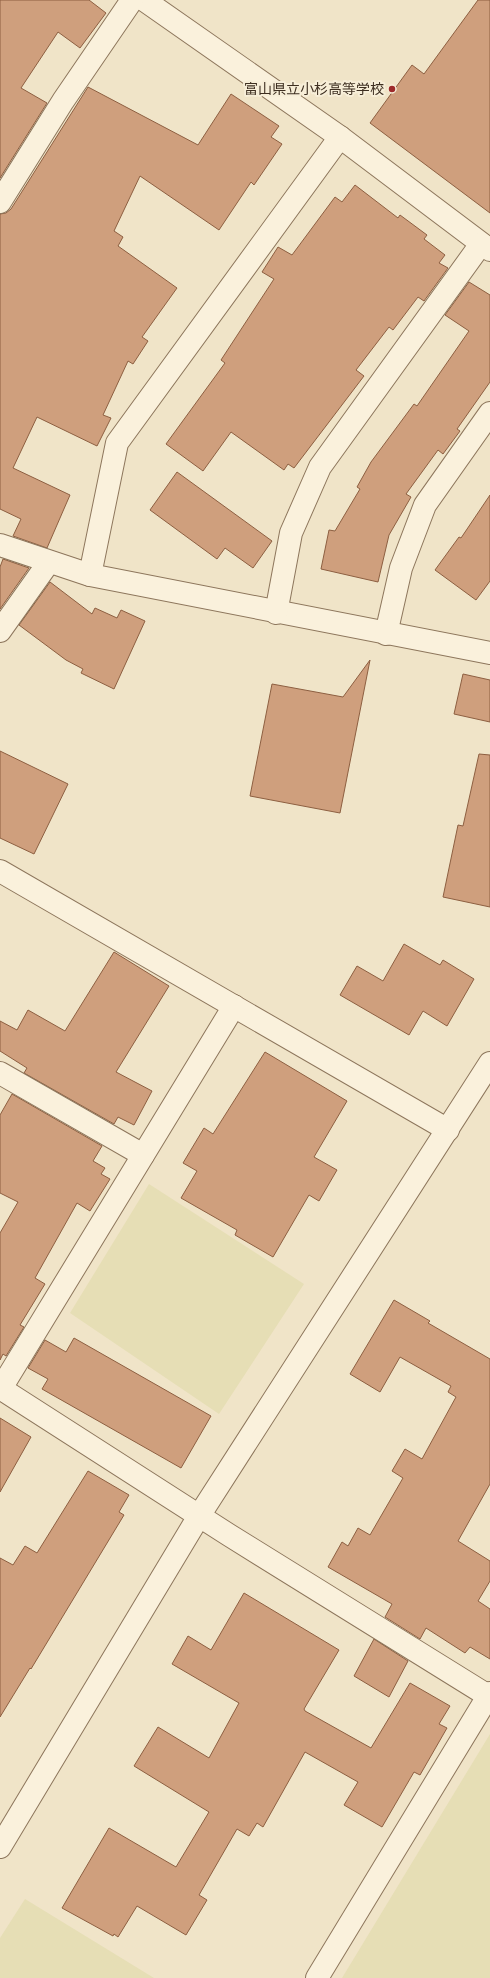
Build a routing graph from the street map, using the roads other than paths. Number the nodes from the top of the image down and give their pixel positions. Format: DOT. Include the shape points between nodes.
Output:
graph roads {
  1 [pos="132,0"];
  2 [pos="144,0"];
  3 [pos="340,137"];
  4 [pos="0,202"];
  5 [pos="485,247"];
  6 [pos="490,413"];
  7 [pos="0,545"];
  8 [pos="49,562"];
  9 [pos="90,575"];
  10 [pos="276,613"];
  11 [pos="0,631"];
  12 [pos="386,634"];
  13 [pos="490,653"];
  14 [pos="0,871"];
  15 [pos="234,1006"];
  16 [pos="0,1073"];
  17 [pos="487,1076"];
  18 [pos="448,1130"];
  19 [pos="143,1155"];
  20 [pos="0,1389"];
  21 [pos="199,1516"];
  22 [pos="489,1696"];
  23 [pos="3,1835"];
  24 [pos="317,1978"];
  1 -- 4 [label="street" via="63,101"];
  2 -- 3 [label="street"];
  3 -- 5 [label="street"];
  3 -- 9 [label="street" via="118,443"];
  5 -- 10 [label="street" via="320,467 291,533"];
  6 -- 12 [label="street" via="425,505 400,568"];
  7 -- 8 [label="street"];
  8 -- 9 [label="street"];
  8 -- 11 [label="street"];
  9 -- 10 [label="street"];
  10 -- 12 [label="street"];
  12 -- 13 [label="street"];
  14 -- 15 [label="street"];
  15 -- 18 [label="street"];
  15 -- 19 [label="street"];
  16 -- 19 [label="street"];
  17 -- 18 [label="street"];
  18 -- 21 [label="street"];
  19 -- 20 [label="street"];
  20 -- 21 [label="street"];
  21 -- 22 [label="street"];
  21 -- 23 [label="street"];
  22 -- 24 [label="street"];
}
